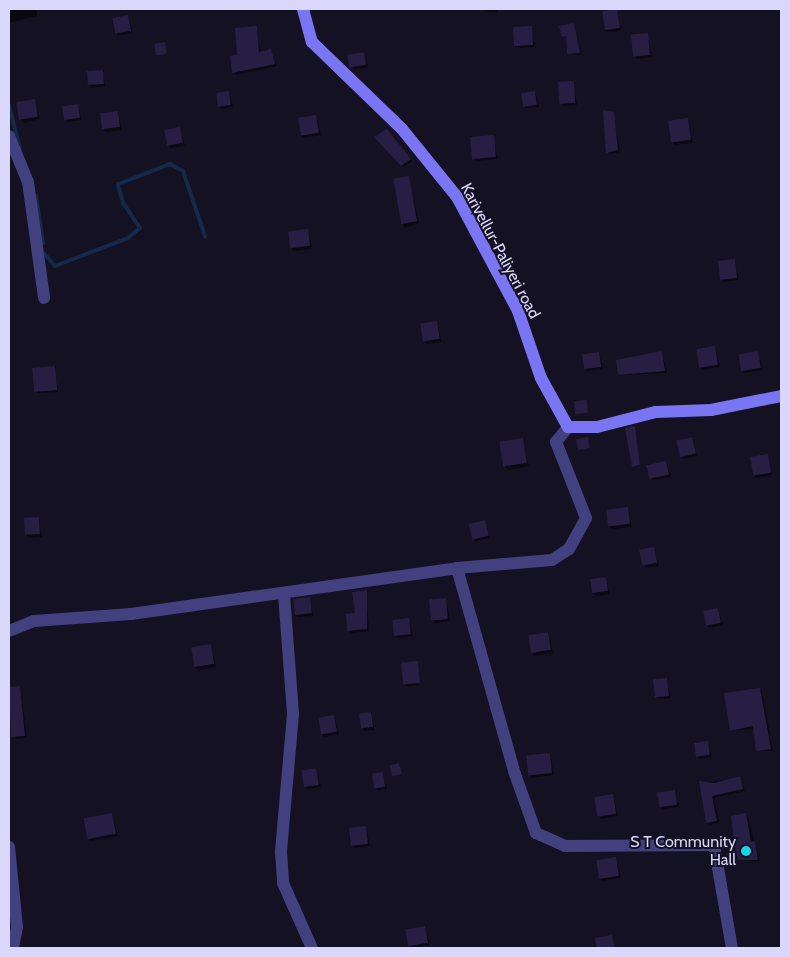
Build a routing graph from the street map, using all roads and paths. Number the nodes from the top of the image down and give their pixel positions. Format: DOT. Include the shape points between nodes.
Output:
graph roads {
  1 [pos="303,9"];
  2 [pos="9,136"];
  3 [pos="44,298"];
  4 [pos="781,396"];
  5 [pos="568,428"];
  6 [pos="457,568"];
  7 [pos="284,594"];
  8 [pos="9,631"];
  9 [pos="9,847"];
  10 [pos="14,948"];
  11 [pos="312,948"];
  12 [pos="732,948"];
  1 -- 5 [label="main road, Karivellur-Paliyeri road" via="312,42 402,129 457,197 518,311 541,378"];
  2 -- 3 [label="street" via="28,182"];
  4 -- 5 [label="main road" via="712,410 656,412 597,427"];
  5 -- 6 [label="street" via="556,442 586,518 578,537 552,560"];
  6 -- 7 [label="street"];
  6 -- 12 [label="street" via="514,774 536,833 565,846 714,844"];
  7 -- 8 [label="street" via="131,614 34,621"];
  7 -- 11 [label="street" via="293,714 281,852 283,883"];
  9 -- 10 [label="street" via="17,927"];
}
